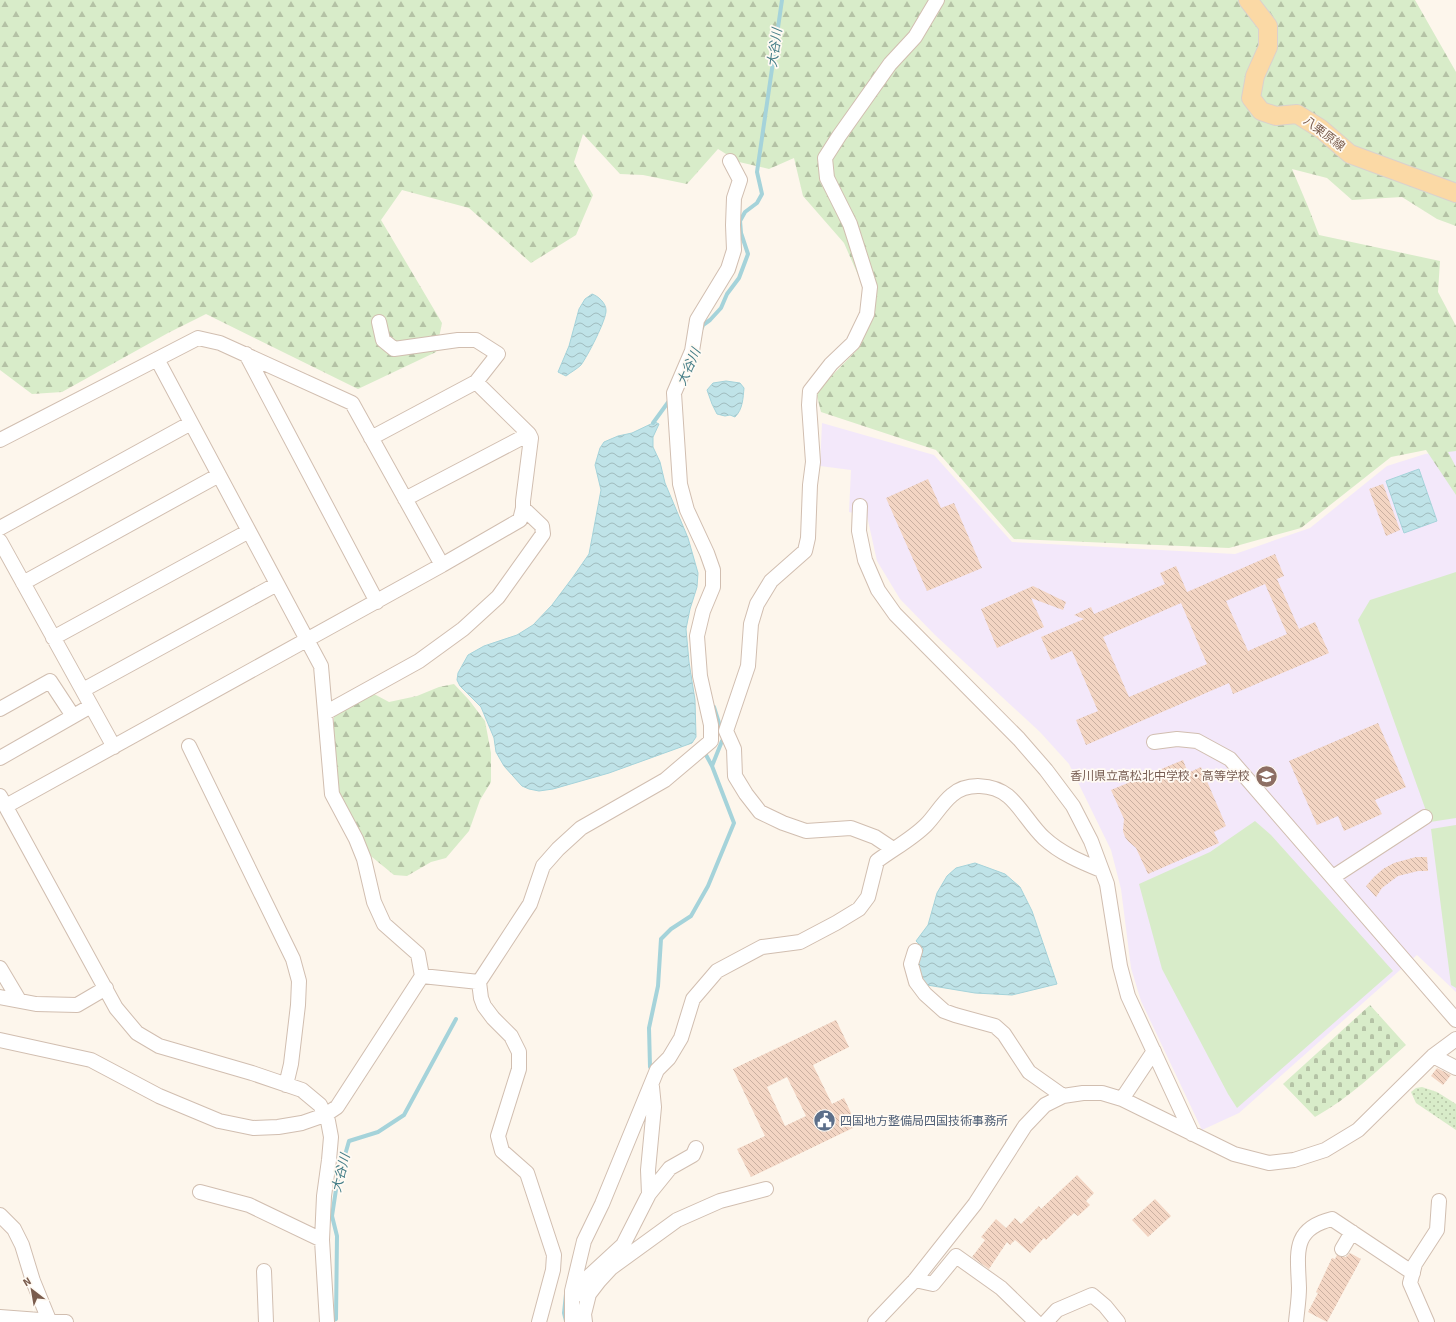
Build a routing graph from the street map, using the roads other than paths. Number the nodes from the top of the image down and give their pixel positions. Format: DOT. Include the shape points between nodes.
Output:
graph roads {
  1 [pos="937,0"];
  2 [pos="1248,0"];
  3 [pos="730,161"];
  4 [pos="1456,193"];
  5 [pos="379,322"];
  6 [pos="246,354"];
  7 [pos="157,359"];
  8 [pos="476,382"];
  9 [pos="191,423"];
  10 [pos="529,434"];
  11 [pos="372,438"];
  12 [pos="0,440"];
  13 [pos="219,475"];
  14 [pos="405,499"];
  15 [pos="860,506"];
  16 [pos="523,508"];
  17 [pos="0,528"];
  18 [pos="249,531"];
  19 [pos="0,541"];
  20 [pos="442,566"];
  21 [pos="23,583"];
  22 [pos="278,584"];
  23 [pos="377,602"];
  24 [pos="53,638"];
  25 [pos="308,640"];
  26 [pos="82,690"];
  27 [pos="91,706"];
  28 [pos="0,709"];
  29 [pos="325,713"];
  30 [pos="73,716"];
  31 [pos="726,731"];
  32 [pos="711,741"];
  33 [pos="1154,742"];
  34 [pos="189,746"];
  35 [pos="114,747"];
  36 [pos="0,758"];
  37 [pos="3,801"];
  38 [pos="1425,817"];
  39 [pos="893,849"];
  40 [pos="1102,870"];
  41 [pos="1333,877"];
  42 [pos="915,950"];
  43 [pos="0,968"];
  44 [pos="422,976"];
  45 [pos="479,982"];
  46 [pos="106,988"];
  47 [pos="0,997"];
  48 [pos="19,1000"];
  49 [pos="1456,1020"];
  50 [pos="1456,1039"];
  51 [pos="0,1040"];
  52 [pos="1154,1051"];
  53 [pos="1433,1056"];
  54 [pos="1456,1068"];
  55 [pos="652,1083"];
  56 [pos="286,1085"];
  57 [pos="1063,1096"];
  58 [pos="1122,1100"];
  59 [pos="325,1115"];
  60 [pos="1192,1134"];
  61 [pos="696,1148"];
  62 [pos="766,1189"];
  63 [pos="200,1192"];
  64 [pos="649,1194"];
  65 [pos="1438,1201"];
  66 [pos="0,1215"];
  67 [pos="1352,1232"];
  68 [pos="322,1240"];
  69 [pos="1342,1249"];
  70 [pos="264,1271"];
  71 [pos="1413,1273"];
  72 [pos="915,1280"];
  73 [pos="572,1301"];
  74 [pos="7,1319"];
  75 [pos="49,1320"];
  76 [pos="66,1322"];
  77 [pos="266,1322"];
  78 [pos="327,1322"];
  79 [pos="539,1322"];
  80 [pos="572,1322"];
  81 [pos="585,1322"];
  82 [pos="875,1322"];
  83 [pos="1036,1322"];
  84 [pos="1046,1322"];
  85 [pos="1118,1322"];
  86 [pos="1296,1322"];
  87 [pos="1427,1322"];
  1 -- 31 [label="street" via="915,37 890,64 825,158 827,178 850,224 870,287 867,314 853,343 831,364 810,391 813,462 805,551 771,581 757,604 751,624 748,666"];
  2 -- 4 [label="main road, 八栗原線" via="1268,26 1268,47 1255,76 1251,98 1261,111 1276,116 1297,114 1321,129 1350,154"];
  3 -- 32 [label="street" via="740,180 734,198 734,250 728,269 697,320 692,351 674,393 680,484 687,510 713,570 713,587 703,611 697,636 700,676 711,725"];
  5 -- 8 [label="street" via="384,340 394,349 476,340 498,354"];
  6 -- 7 [label="street" via="220,342 198,338"];
  6 -- 11 [label="street" via="352,403"];
  6 -- 23 [label="street"];
  7 -- 9 [label="street"];
  7 -- 12 [label="street"];
  8 -- 10 [label="street"];
  8 -- 11 [label="street"];
  9 -- 13 [label="street"];
  9 -- 17 [label="street"];
  10 -- 14 [label="street"];
  10 -- 16 [label="street" via="531,438"];
  11 -- 14 [label="street"];
  13 -- 18 [label="street"];
  13 -- 21 [label="street"];
  14 -- 20 [label="street"];
  15 -- 40 [label="street" via="859,531 865,560 878,590 895,614 1019,739 1046,770 1073,806"];
  16 -- 20 [label="street" via="520,520"];
  16 -- 29 [label="street" via="542,526 543,534 498,597 463,629 419,661"];
  18 -- 22 [label="street"];
  18 -- 24 [label="street"];
  19 -- 21 [label="street"];
  20 -- 23 [label="street"];
  21 -- 24 [label="street"];
  22 -- 25 [label="street"];
  22 -- 26 [label="street"];
  23 -- 25 [label="street"];
  24 -- 26 [label="street"];
  25 -- 29 [label="street" via="321,666"];
  25 -- 35 [label="street"];
  26 -- 27 [label="street"];
  27 -- 30 [label="street"];
  27 -- 35 [label="street"];
  28 -- 30 [label="street" via="50,681"];
  29 -- 44 [label="street" via="332,794 356,838 364,859 374,902 384,924 418,954"];
  30 -- 36 [label="street"];
  31 -- 32 [label="street"];
  31 -- 39 [label="street" via="734,750 735,776 760,812 806,831 851,828 875,837"];
  32 -- 45 [label="street" via="664,780 580,828 558,849 543,866 530,904"];
  33 -- 41 [label="street" via="1177,739 1197,741 1230,759"];
  34 -- 56 [label="street" via="293,959 299,981 298,1005"];
  35 -- 37 [label="street"];
  37 -- 46 [label="street"];
  38 -- 41 [label="street"];
  39 -- 40 [label="street" via="917,834 952,795 964,788 978,785 993,788 1008,796 1050,843 1078,861"];
  39 -- 55 [label="street" via="877,861 868,897 859,909 800,942 762,947 717,971 693,999 681,1038 669,1058 657,1070"];
  40 -- 52 [label="street" via="1107,884 1120,966 1128,996"];
  41 -- 49 [label="street"];
  42 -- 57 [label="street" via="911,964 916,982 925,994 944,1011 995,1026 1004,1034 1029,1072"];
  43 -- 48 [label="street"];
  44 -- 45 [label="street"];
  44 -- 59 [label="street" via="337,1107"];
  45 -- 79 [label="street" via="484,1006 512,1036 519,1052 519,1069 498,1136 502,1151 527,1173 554,1255"];
  46 -- 48 [label="street" via="77,1005 36,1004"];
  46 -- 56 [label="street" via="116,1008 137,1033 160,1046"];
  47 -- 48 [label="street"];
  50 -- 53 [label="street"];
  51 -- 59 [label="street" via="91,1060 159,1096 220,1120 253,1128 302,1123"];
  52 -- 58 [label="street"];
  52 -- 60 [label="street"];
  53 -- 54 [label="street"];
  53 -- 60 [label="street" via="1358,1130 1325,1150 1294,1160 1269,1163 1234,1154"];
  55 -- 64 [label="street" via="654,1107 648,1170"];
  55 -- 73 [label="street" via="584,1241"];
  56 -- 59 [label="street" via="302,1090 320,1105"];
  57 -- 58 [label="street" via="1083,1092 1102,1093"];
  57 -- 72 [label="street" via="1044,1105 1025,1126 975,1204"];
  58 -- 60 [label="street"];
  59 -- 68 [label="street" via="331,1137"];
  61 -- 64 [label="street" via="693,1155 670,1168"];
  62 -- 81 [label="street" via="720,1201 677,1220 611,1268 589,1294 584,1314"];
  63 -- 68 [label="street" via="249,1205"];
  64 -- 73 [label="street" via="623,1245 586,1279"];
  65 -- 71 [label="street" via="1437,1230 1415,1264"];
  66 -- 75 [label="street" via="14,1229 22,1246"];
  67 -- 69 [label="street"];
  67 -- 71 [label="street"];
  67 -- 86 [label="street" via="1332,1219 1320,1222 1306,1232 1298,1249 1299,1290"];
  68 -- 78 [label="street"];
  70 -- 77 [label="street"];
  71 -- 87 [label="street" via="1410,1283"];
  72 -- 82 [label="street"];
  72 -- 83 [label="street" via="933,1284 956,1256 1000,1288"];
  73 -- 80 [label="street"];
  74 -- 75 [label="street"];
  75 -- 76 [label="street"];
  84 -- 85 [label="street" via="1057,1310 1092,1295"];
}
